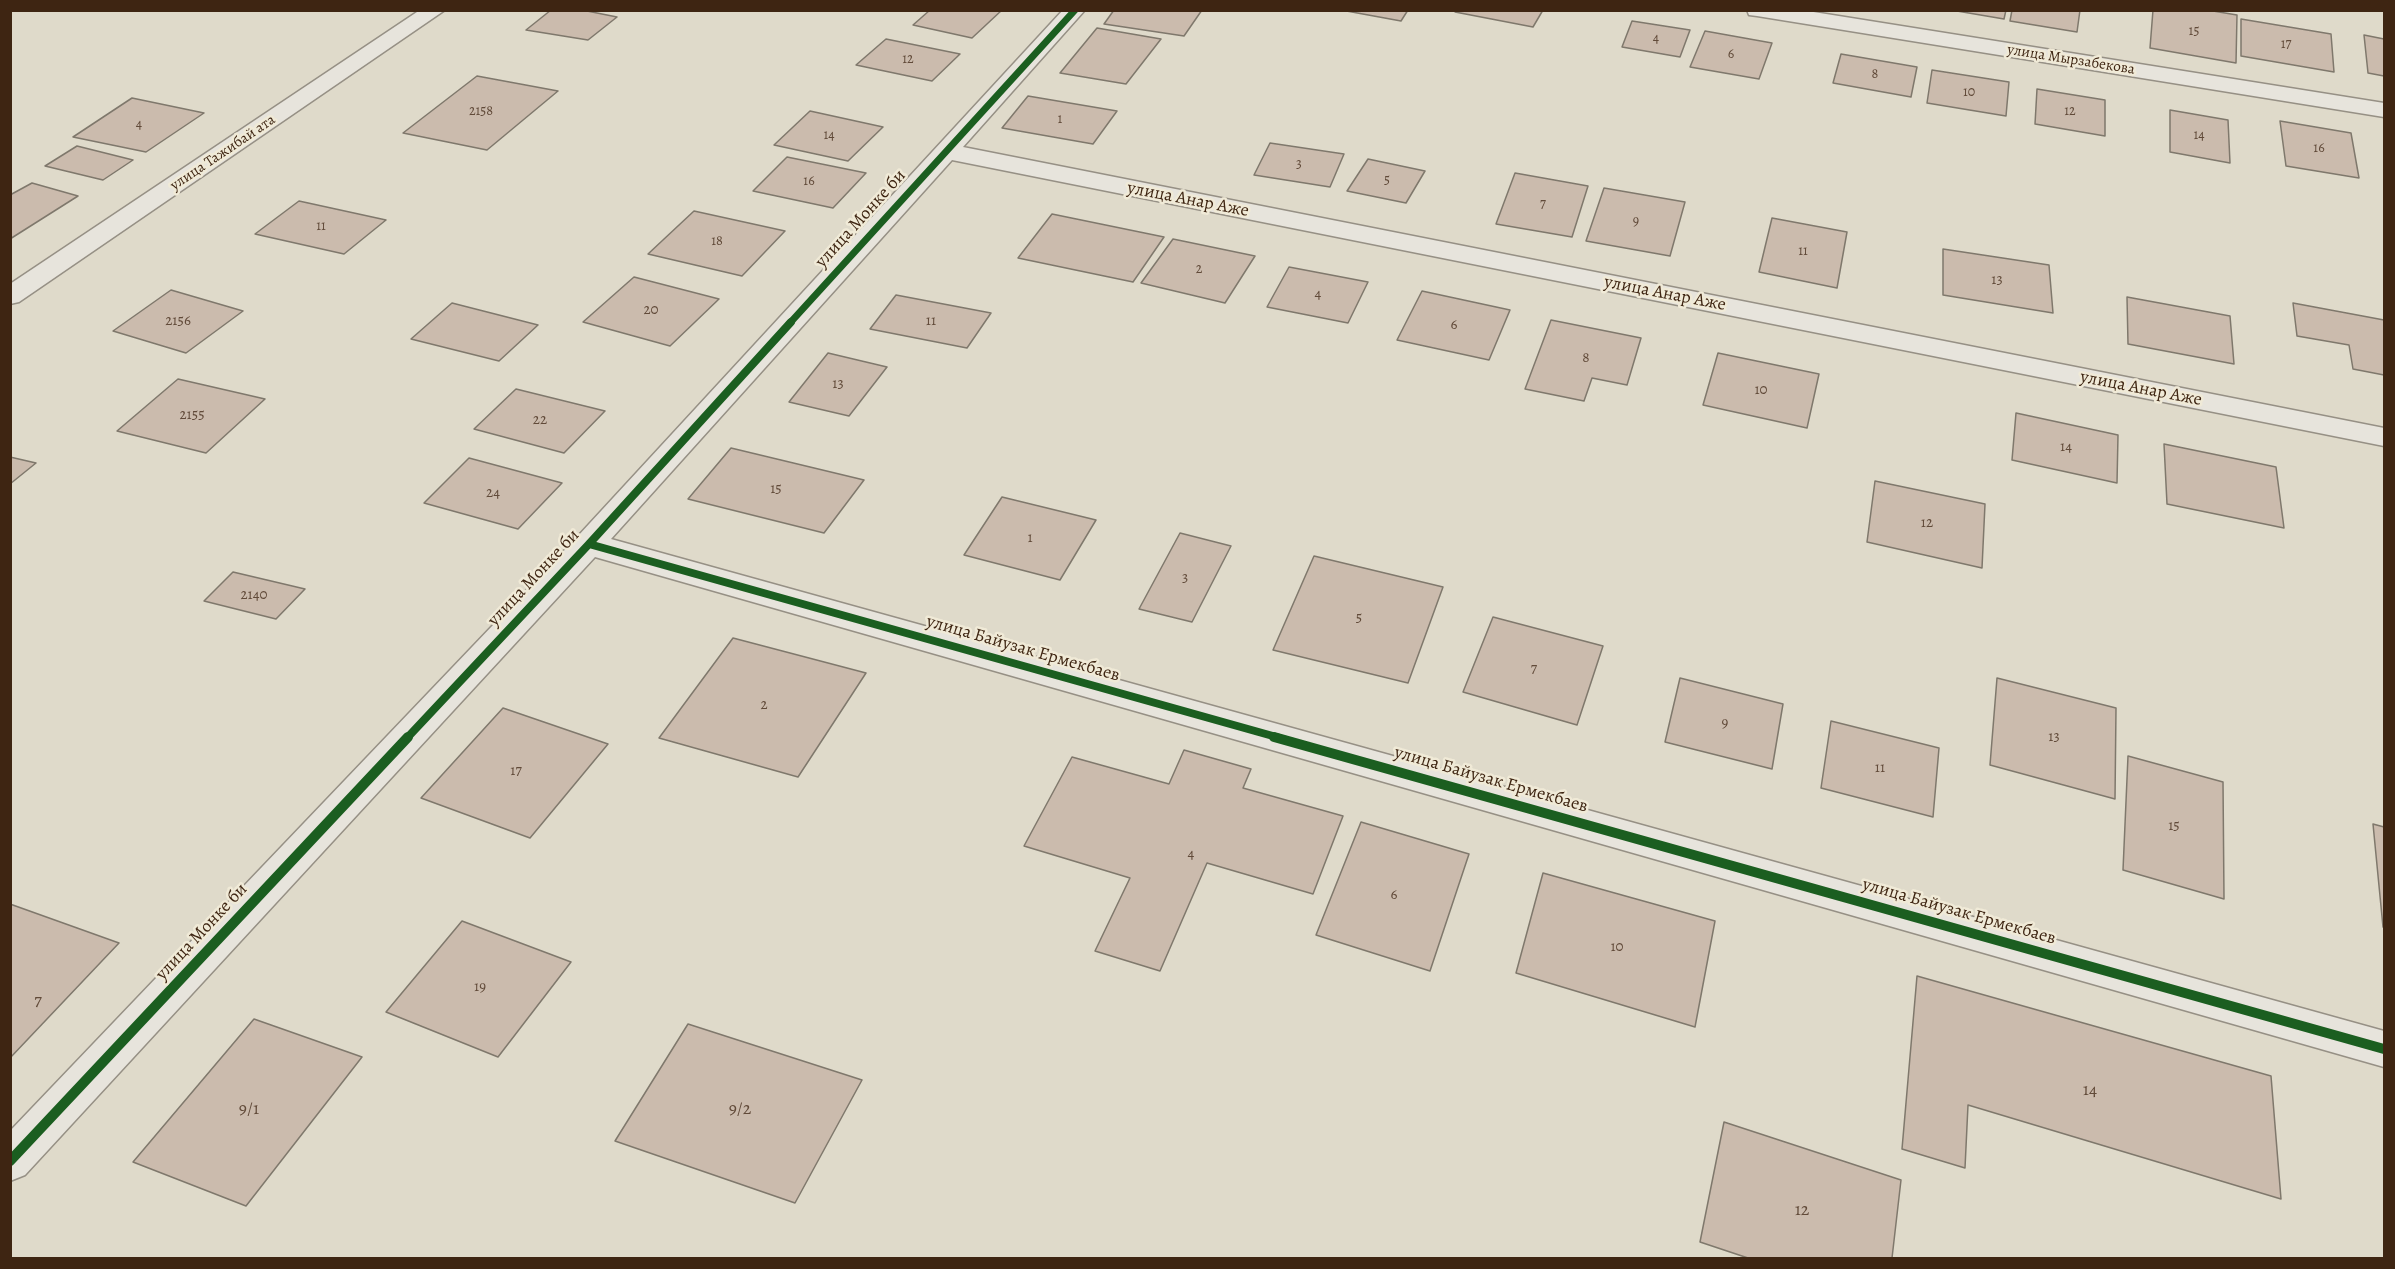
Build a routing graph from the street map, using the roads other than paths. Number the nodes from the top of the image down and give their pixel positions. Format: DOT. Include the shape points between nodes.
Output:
graph roads {
  1 [pos="435,10"];
  2 [pos="1075,10"];
  3 [pos="1757,10"];
  4 [pos="2385,110"];
  5 [pos="945,152"];
  6 [pos="10,296"];
  7 [pos="2385,437"];
  8 [pos="589,544"];
  9 [pos="2385,1048"];
  10 [pos="10,1161"];
  1 -- 6 [label="street, улица Тажибай ата"];
  2 -- 5 [label="street, улица Монке би"];
  3 -- 4 [label="street, улица Мырзабекова"];
  5 -- 7 [label="street, улица Анар Аже"];
  5 -- 8 [label="street, улица Монке би"];
  8 -- 9 [label="street, улица Байузак Ермекбаев"];
  8 -- 10 [label="street, улица Монке би"];
}
